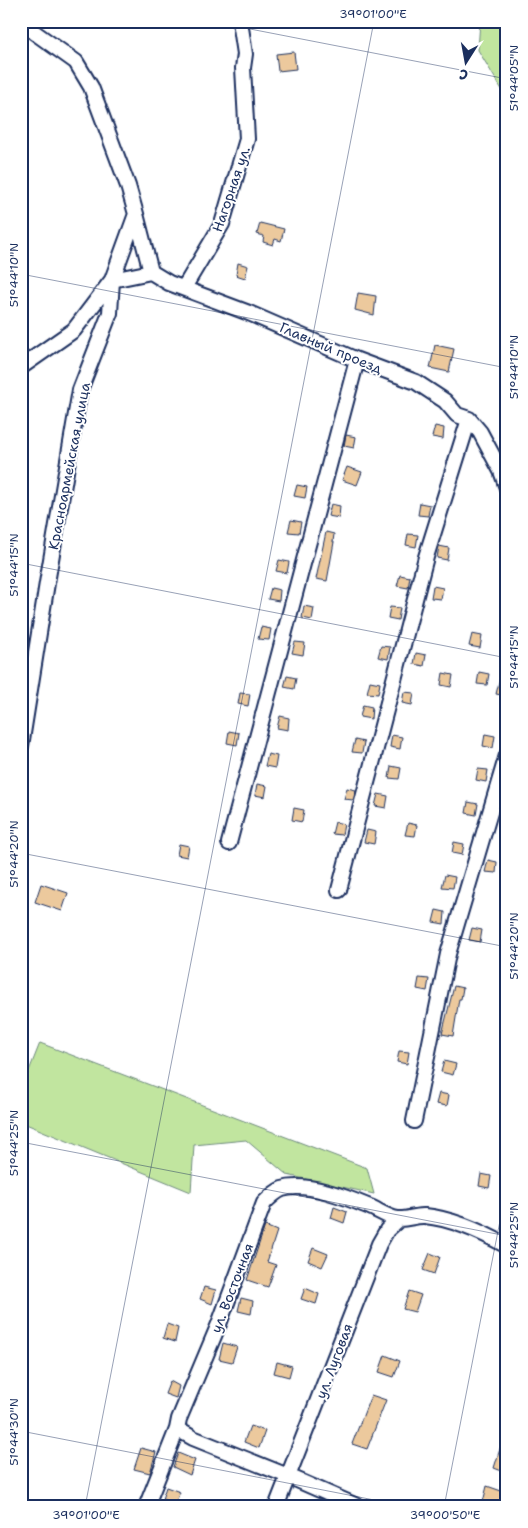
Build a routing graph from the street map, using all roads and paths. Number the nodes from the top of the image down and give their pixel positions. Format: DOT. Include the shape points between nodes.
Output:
graph roads {
  1 [pos="23,21"];
  2 [pos="240,21"];
  3 [pos="136,214"];
  4 [pos="151,272"];
  5 [pos="112,280"];
  6 [pos="183,288"];
  7 [pos="357,360"];
  8 [pos="21,367"];
  9 [pos="469,419"];
  10 [pos="507,488"];
  11 [pos="21,746"];
  12 [pos="507,756"];
  13 [pos="229,843"];
  14 [pos="339,890"];
  15 [pos="414,1121"];
  16 [pos="399,1219"];
  17 [pos="507,1246"];
  18 [pos="177,1428"];
  19 [pos="288,1476"];
  20 [pos="146,1507"];
  21 [pos="276,1507"];
  22 [pos="359,1507"];
  1 -- 3 [label="street" via="76,62 92,87"];
  2 -- 6 [label="street, Нагорная ул." via="248,139 222,224"];
  3 -- 4 [label="street"];
  3 -- 5 [label="street, Красноармейская улица"];
  4 -- 5 [label="street"];
  4 -- 6 [label="street, Главный проезд"];
  5 -- 8 [label="street" via="74,330"];
  5 -- 11 [label="street, Красноармейская улица" via="110,313 80,390"];
  6 -- 7 [label="street, Главный проезд"];
  7 -- 9 [label="street, Главный проезд" via="416,382 445,401 457,415"];
  7 -- 13 [label="street"];
  9 -- 10 [label="street, Главный проезд" via="480,432"];
  9 -- 14 [label="street" via="426,557"];
  12 -- 15 [label="street" via="448,954"];
  16 -- 17 [label="street" via="426,1216 459,1224"];
  16 -- 18 [label="street, ул. Восточная" via="337,1195 298,1187 283,1189 264,1203"];
  16 -- 19 [label="street, ул. Луговая" via="379,1244"];
  18 -- 19 [label="street" via="193,1438"];
  18 -- 20 [label="street, ул. Восточная"];
  19 -- 21 [label="street, ул. Луговая"];
  19 -- 22 [label="street"];
}
